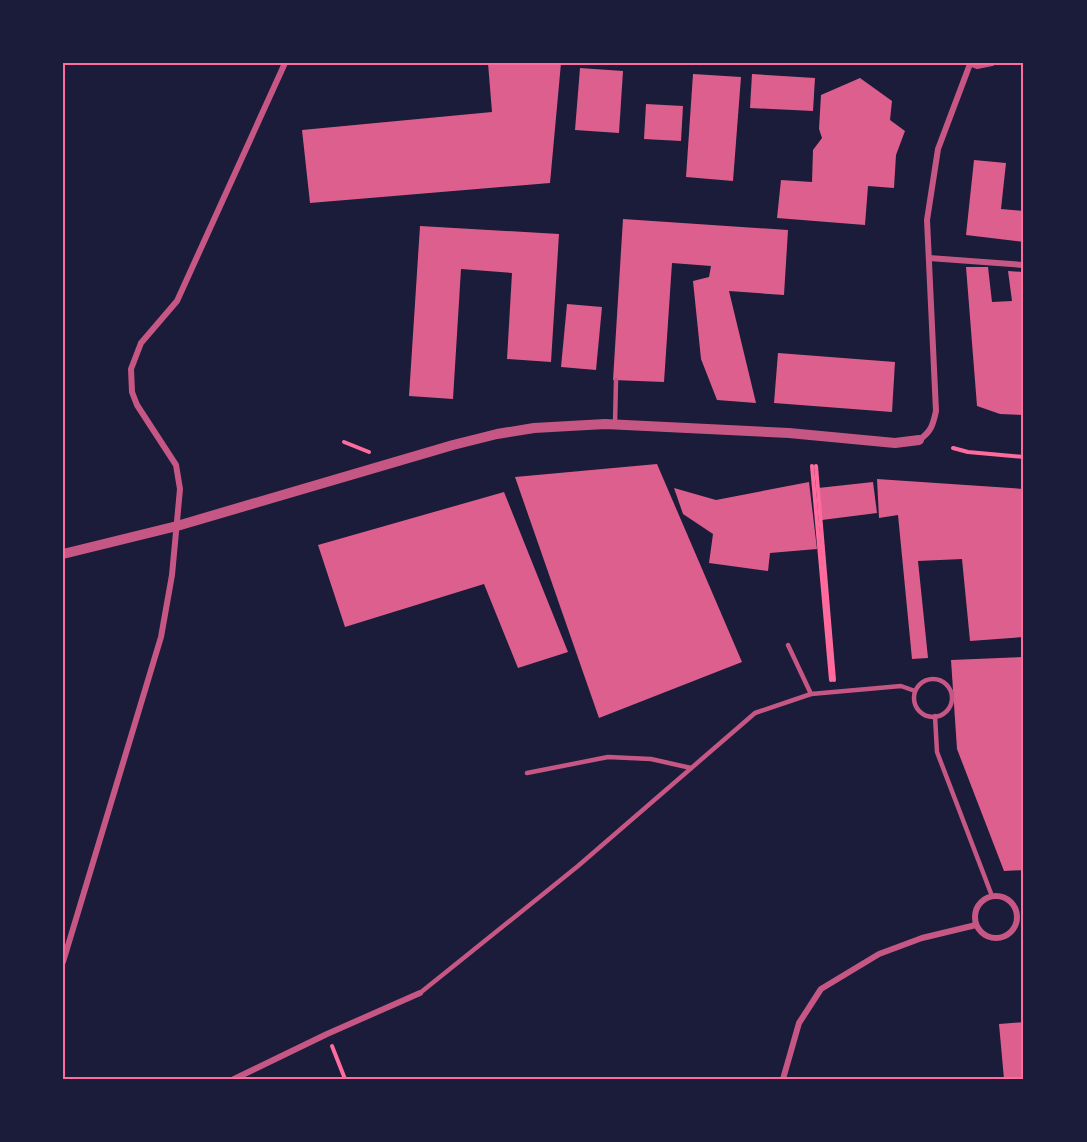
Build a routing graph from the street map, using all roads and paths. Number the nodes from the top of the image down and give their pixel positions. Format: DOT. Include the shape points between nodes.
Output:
graph roads {
  1 [pos="285,63"];
  2 [pos="969,63"];
  3 [pos="992,63"];
  4 [pos="929,258"];
  5 [pos="1024,265"];
  6 [pos="616,380"];
  7 [pos="615,424"];
  8 [pos="920,440"];
  9 [pos="953,448"];
  10 [pos="1024,457"];
  11 [pos="814,466"];
  12 [pos="177,526"];
  13 [pos="63,554"];
  14 [pos="788,645"];
  15 [pos="915,691"];
  16 [pos="833,692"];
  17 [pos="811,694"];
  18 [pos="935,716"];
  19 [pos="691,768"];
  20 [pos="526,773"];
  21 [pos="992,896"];
  22 [pos="1021,912"];
  23 [pos="976,925"];
  24 [pos="63,962"];
  25 [pos="420,993"];
  26 [pos="327,1034"];
  27 [pos="234,1079"];
  28 [pos="345,1079"];
  29 [pos="783,1079"];
  1 -- 12 [label="street" via="177,301 141,343 131,369 137,405 176,465 180,489"];
  2 -- 3 [label="street"];
  2 -- 4 [label="street" via="935,160 927,220"];
  4 -- 5 [label="street"];
  4 -- 8 [label="street" via="936,411 932,428"];
  6 -- 7 [label="lane"];
  7 -- 8 [label="street" via="895,443"];
  7 -- 12 [label="street" via="572,424 497,434"];
  9 -- 10 [label="path"];
  11 -- 16 [label="path"];
  12 -- 13 [label="street"];
  12 -- 24 [label="street" via="161,637"];
  14 -- 17 [label="lane"];
  15 -- 16 [label="lane" via="901,686"];
  15 -- 18 [label="lane" via="920,712"];
  15 -- 18 [label="lane" via="932,679 951,689 952,705"];
  16 -- 17 [label="lane"];
  17 -- 19 [label="lane" via="755,713"];
  18 -- 21 [label="lane" via="938,752"];
  19 -- 20 [label="lane" via="651,759 608,757"];
  19 -- 25 [label="lane" via="578,866"];
  21 -- 22 [label="street" via="1005,897"];
  21 -- 23 [label="street" via="977,907"];
  22 -- 23 [label="street" via="1016,927 1006,937 991,938"];
  23 -- 29 [label="street" via="922,938 879,954 820,989 799,1023"];
  25 -- 26 [label="street"];
  26 -- 27 [label="street"];
  26 -- 28 [label="path"];
}
